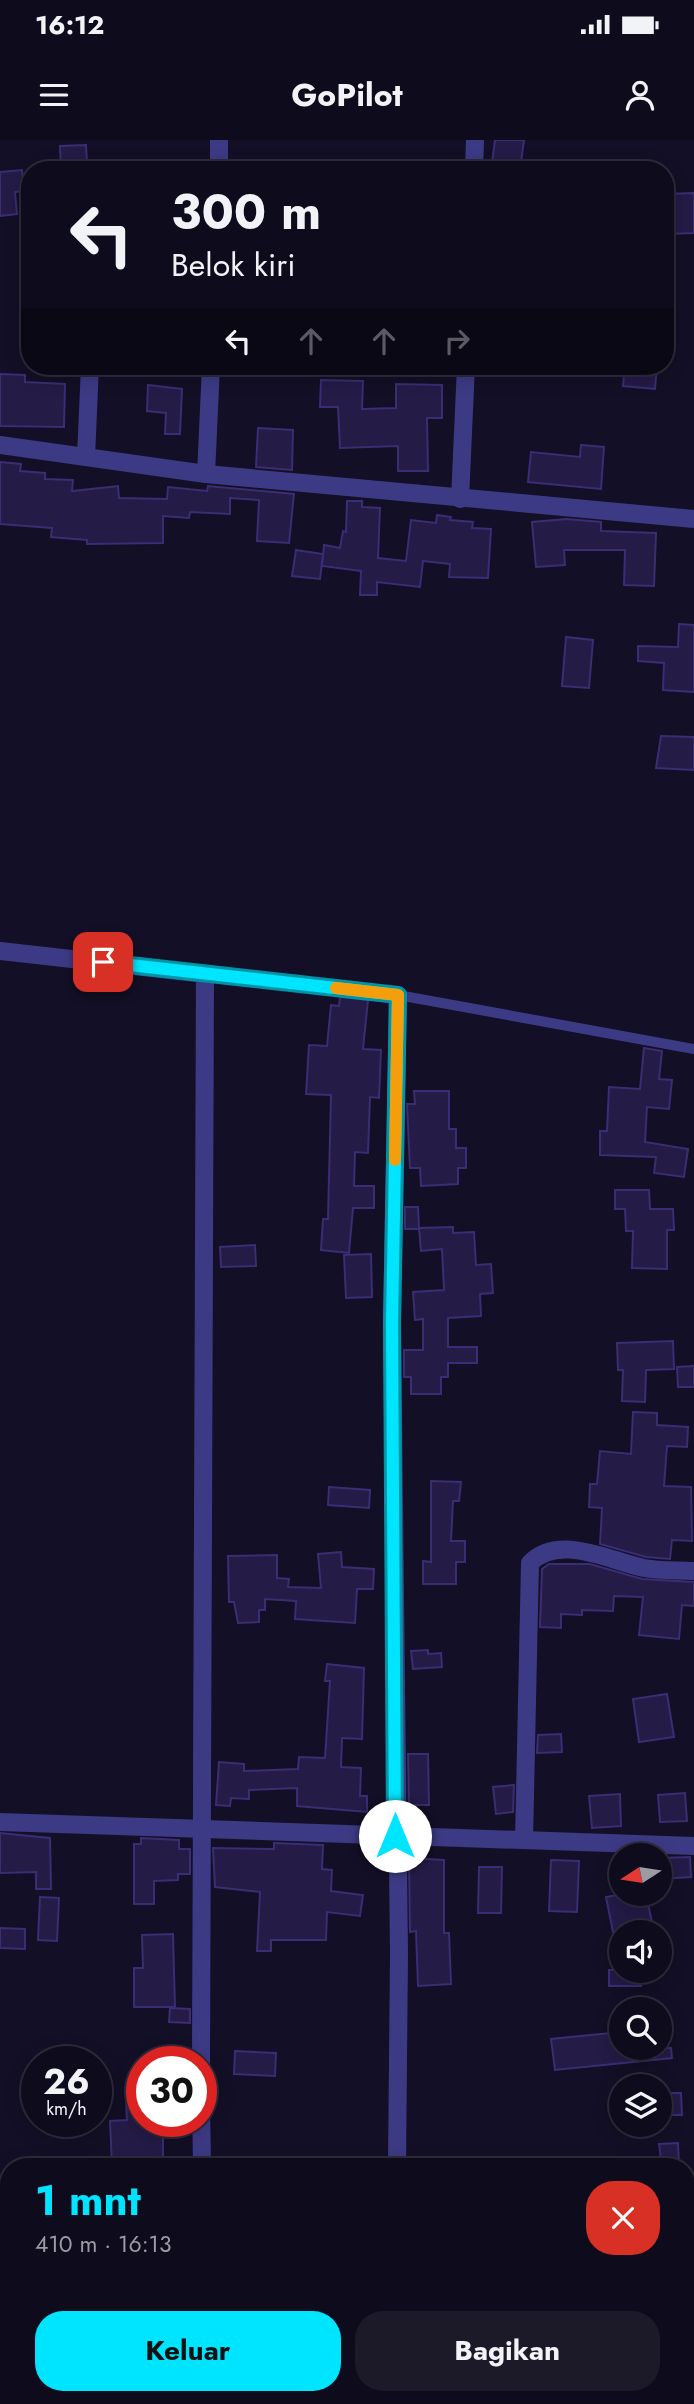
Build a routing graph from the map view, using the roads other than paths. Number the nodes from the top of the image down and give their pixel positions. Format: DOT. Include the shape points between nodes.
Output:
graph roads {
  1 [pos="219,140"];
  2 [pos="475,140"];
  3 [pos="219,161"];
  4 [pos="474,161"];
  5 [pos="90,375"];
  6 [pos="211,375"];
  7 [pos="466,375"];
  8 [pos="0,445"];
  9 [pos="86,457"];
  10 [pos="206,474"];
  11 [pos="460,499"];
  12 [pos="694,519"];
  13 [pos="0,951"];
  14 [pos="205,974"];
  15 [pos="398,995"];
  16 [pos="694,1049"];
  17 [pos="694,1571"];
  18 [pos="0,1822"];
  19 [pos="200,1830"];
  20 [pos="395,1836"];
  21 [pos="524,1840"];
  22 [pos="694,1846"];
  23 [pos="201,2046"];
  24 [pos="202,2137"];
  25 [pos="202,2158"];
  26 [pos="397,2158"];
  1 -- 3 [label="street"];
  2 -- 4 [label="street"];
  5 -- 9 [label="street"];
  6 -- 10 [label="street"];
  7 -- 11 [label="street"];
  8 -- 9 [label="street"];
  9 -- 10 [label="street"];
  10 -- 11 [label="street"];
  11 -- 12 [label="street"];
  13 -- 14 [label="street"];
  14 -- 15 [label="lane"];
  14 -- 19 [label="street"];
  15 -- 16 [label="lane"];
  15 -- 20 [label="street" via="392,1323"];
  17 -- 21 [label="street" via="646,1569 563,1549 538,1554 530,1563"];
  18 -- 19 [label="street"];
  19 -- 20 [label="street"];
  19 -- 23 [label="street"];
  20 -- 21 [label="street"];
  20 -- 26 [label="street"];
  21 -- 22 [label="street"];
  24 -- 25 [label="street"];
}
